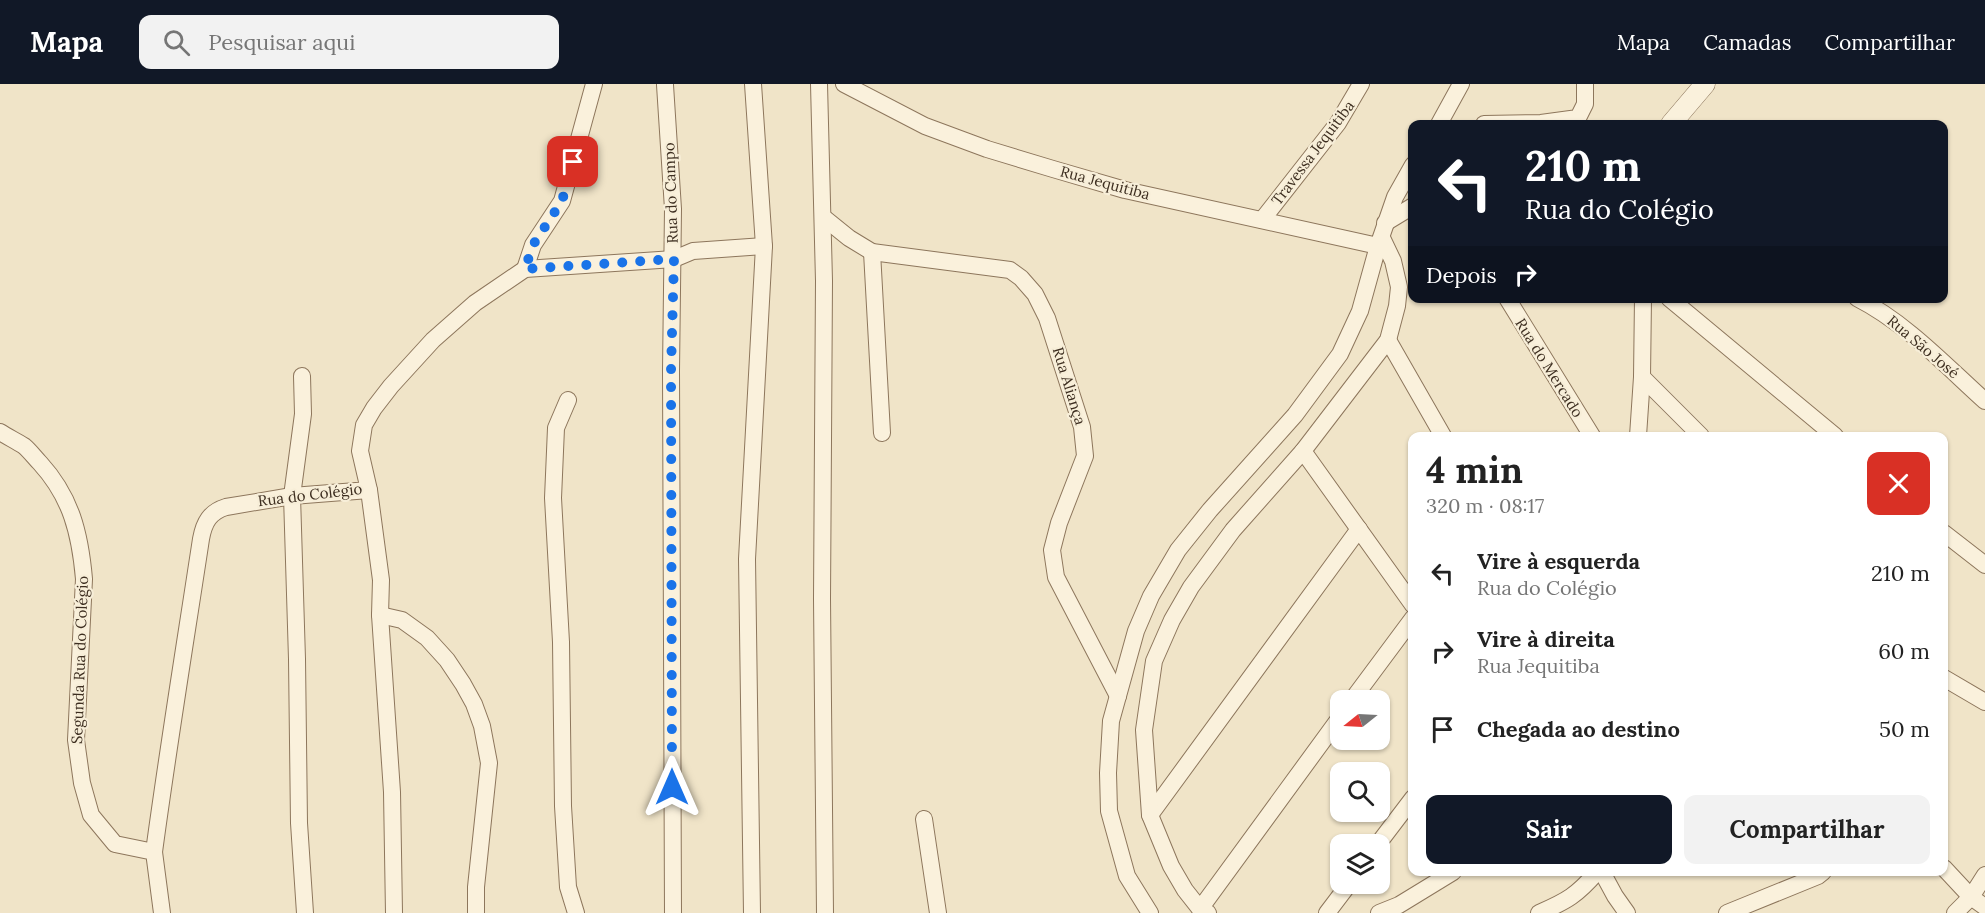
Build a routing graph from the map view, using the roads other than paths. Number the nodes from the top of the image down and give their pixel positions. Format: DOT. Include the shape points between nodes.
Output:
graph roads {
  1 [pos="594,84"];
  2 [pos="664,84"];
  3 [pos="753,84"];
  4 [pos="819,84"];
  5 [pos="844,84"];
  6 [pos="1361,84"];
  7 [pos="1461,84"];
  8 [pos="1584,84"];
  9 [pos="1705,84"];
  10 [pos="1441,120"];
  11 [pos="1569,120"];
  12 [pos="1674,120"];
  13 [pos="1408,174"];
  14 [pos="1408,211"];
  15 [pos="823,217"];
  16 [pos="1262,220"];
  17 [pos="1382,235"];
  18 [pos="764,246"];
  19 [pos="872,252"];
  20 [pos="674,259"];
  21 [pos="525,269"];
  22 [pos="1510,303"];
  23 [pos="1643,303"];
  24 [pos="1675,303"];
  25 [pos="1865,303"];
  26 [pos="1388,340"];
  27 [pos="302,376"];
  28 [pos="1642,377"];
  29 [pos="568,400"];
  30 [pos="1985,401"];
  31 [pos="0,432"];
  32 [pos="1441,432"];
  33 [pos="1590,432"];
  34 [pos="1638,432"];
  35 [pos="1697,432"];
  36 [pos="1830,432"];
  37 [pos="882,433"];
  38 [pos="1303,451"];
  39 [pos="369,490"];
  40 [pos="292,496"];
  41 [pos="1359,529"];
  42 [pos="1948,535"];
  43 [pos="1985,565"];
  44 [pos="1408,598"];
  45 [pos="380,615"];
  46 [pos="1408,625"];
  47 [pos="1948,680"];
  48 [pos="1359,690"];
  49 [pos="1118,696"];
  50 [pos="1985,702"];
  51 [pos="1330,732"];
  52 [pos="1408,805"];
  53 [pos="1150,815"];
  54 [pos="924,819"];
  55 [pos="1386,834"];
  56 [pos="154,852"];
  57 [pos="1948,872"];
  58 [pos="1985,875"];
  59 [pos="1446,876"];
  60 [pos="1594,876"];
  61 [pos="1604,876"];
  62 [pos="1818,876"];
  63 [pos="1342,894"];
  64 [pos="1971,897"];
  65 [pos="1985,907"];
  66 [pos="1204,911"];
  67 [pos="162,913"];
  68 [pos="305,913"];
  69 [pos="394,913"];
  70 [pos="476,913"];
  71 [pos="576,913"];
  72 [pos="673,913"];
  73 [pos="752,913"];
  74 [pos="825,913"];
  75 [pos="938,913"];
  76 [pos="1150,913"];
  77 [pos="1328,913"];
  78 [pos="1379,913"];
  79 [pos="1539,913"];
  80 [pos="1627,913"];
  81 [pos="1727,913"];
  82 [pos="1955,913"];
  1 -- 21 [label="street" via="562,201 533,245"];
  2 -- 20 [label="street, Rua do Campo"];
  3 -- 18 [label="street"];
  4 -- 15 [label="street"];
  5 -- 16 [label="street, Rua Jequitiba" via="925,126 987,149 1125,190"];
  6 -- 16 [label="street, Travessa Jequitiba" via="1338,123"];
  7 -- 10 [label="street"];
  8 -- 11 [label="street" via="1585,104 1578,118"];
  9 -- 12 [label="street"];
  13 -- 17 [label="street"];
  14 -- 17 [label="street"];
  15 -- 19 [label="street, Rua Aliança"];
  15 -- 74 [label="street"];
  16 -- 17 [label="street, Rua Jequitiba"];
  17 -- 26 [label="street" via="1399,287"];
  17 -- 49 [label="street" via="1360,311 1340,354 1295,415 1178,550 1136,631"];
  18 -- 20 [label="street" via="693,252"];
  18 -- 73 [label="street" via="747,559"];
  19 -- 37 [label="street"];
  19 -- 49 [label="street, Rua Aliança" via="1010,270 1042,306 1077,408 1085,447 1052,550 1056,577"];
  20 -- 21 [label="street"];
  20 -- 72 [label="street, Rua do Campo"];
  21 -- 39 [label="street, Rua do Colégio" via="475,303 433,340 374,408 364,425 360,451"];
  22 -- 33 [label="street, Rua do Mercado"];
  23 -- 28 [label="street"];
  24 -- 36 [label="street"];
  25 -- 30 [label="street, Rua São José" via="1895,321"];
  26 -- 32 [label="street"];
  26 -- 38 [label="street"];
  27 -- 40 [label="street" via="303,414"];
  28 -- 34 [label="street"];
  28 -- 35 [label="street"];
  29 -- 71 [label="street" via="556,428 553,498 561,642 563,806 568,887"];
  31 -- 56 [label="street, Segunda Rua do Colégio" via="26,448 52,477 73,517 84,579 76,740 91,815 115,844"];
  38 -- 41 [label="street"];
  38 -- 53 [label="street" via="1233,530 1191,587 1154,660 1144,730"];
  39 -- 40 [label="street, Rua do Colégio"];
  39 -- 45 [label="street" via="381,580"];
  40 -- 56 [label="street, Rua do Colégio" via="217,510 203,527"];
  40 -- 68 [label="street" via="299,823"];
  41 -- 44 [label="street"];
  41 -- 53 [label="street"];
  42 -- 43 [label="street"];
  45 -- 69 [label="street" via="392,792"];
  45 -- 70 [label="street" via="402,620 427,638 463,684 482,726 489,763"];
  46 -- 48 [label="street"];
  47 -- 50 [label="street"];
  49 -- 76 [label="street" via="1111,721 1109,811 1127,876"];
  51 -- 66 [label="street"];
  52 -- 55 [label="street"];
  53 -- 66 [label="street" via="1171,866"];
  54 -- 75 [label="street"];
  56 -- 67 [label="street"];
  57 -- 64 [label="street"];
  58 -- 64 [label="street"];
  59 -- 78 [label="street"];
  60 -- 79 [label="street" via="1568,901"];
  61 -- 80 [label="street"];
  62 -- 81 [label="street"];
  63 -- 77 [label="street"];
  64 -- 65 [label="street"];
  64 -- 82 [label="street"];
}
